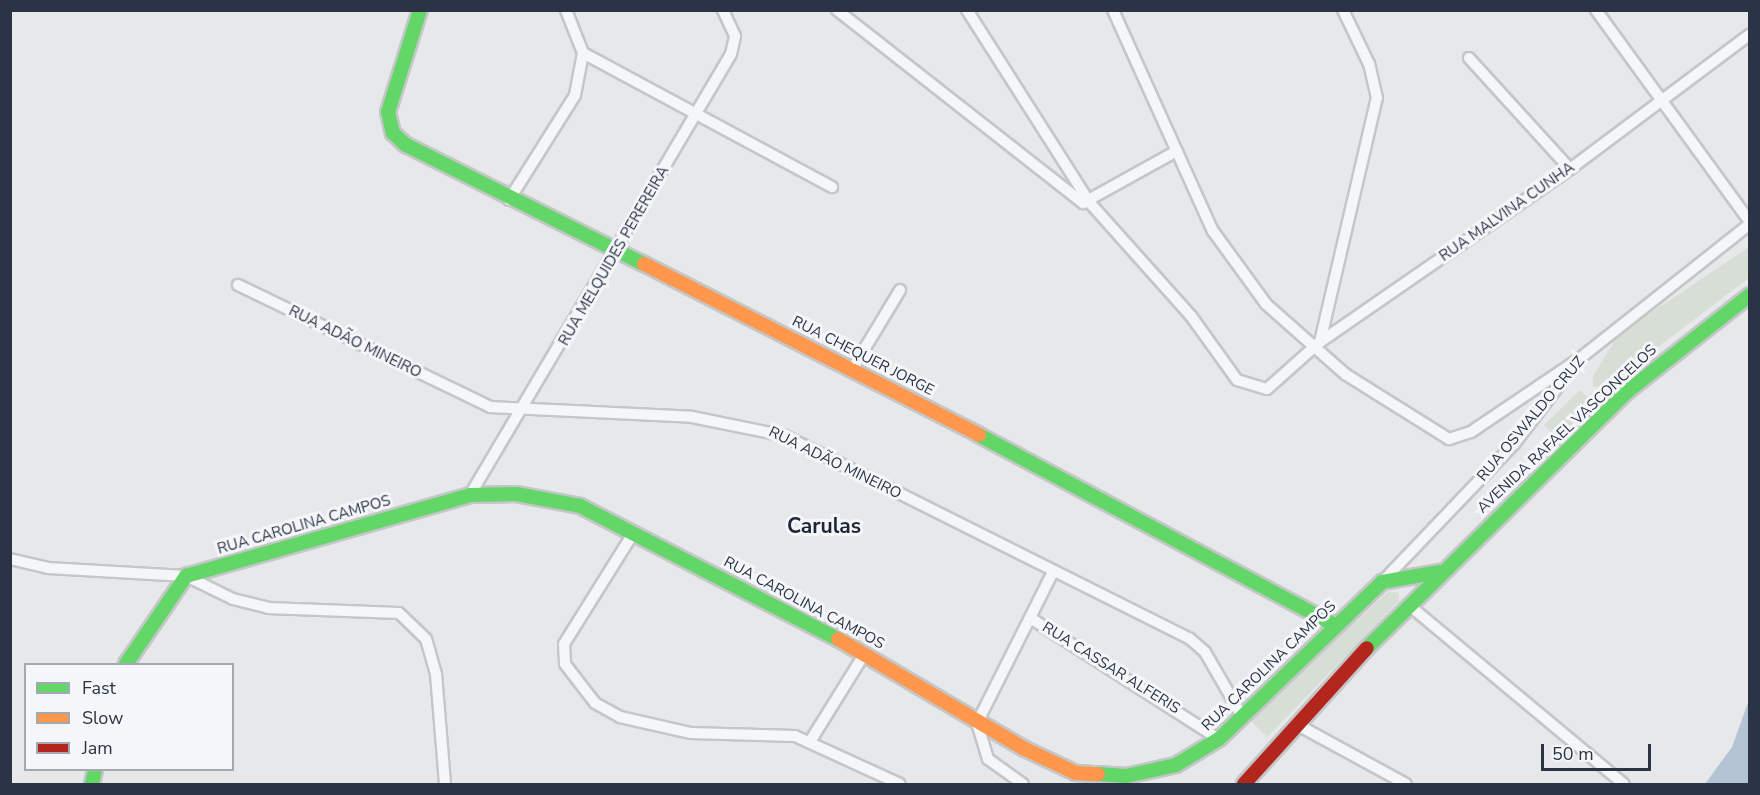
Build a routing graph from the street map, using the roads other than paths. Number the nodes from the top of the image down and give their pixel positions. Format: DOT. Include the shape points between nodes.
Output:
graph roads {
  1 [pos="420,10"];
  2 [pos="566,10"];
  3 [pos="723,10"];
  4 [pos="837,10"];
  5 [pos="967,10"];
  6 [pos="1113,10"];
  7 [pos="1343,10"];
  8 [pos="1596,10"];
  9 [pos="1749,35"];
  10 [pos="583,54"];
  11 [pos="1469,58"];
  12 [pos="1661,100"];
  13 [pos="695,116"];
  14 [pos="1177,151"];
  15 [pos="1570,169"];
  16 [pos="832,187"];
  17 [pos="509,200"];
  18 [pos="1090,202"];
  19 [pos="1749,223"];
  20 [pos="617,252"];
  21 [pos="238,285"];
  22 [pos="900,290"];
  23 [pos="1749,295"];
  24 [pos="1317,346"];
  25 [pos="1579,359"];
  26 [pos="853,368"];
  27 [pos="525,408"];
  28 [pos="470,495"];
  29 [pos="634,532"];
  30 [pos="10,559"];
  31 [pos="1440,572"];
  32 [pos="1053,574"];
  33 [pos="186,576"];
  34 [pos="1382,582"];
  35 [pos="1410,606"];
  36 [pos="1032,619"];
  37 [pos="1335,625"];
  38 [pos="865,653"];
  39 [pos="127,663"];
  40 [pos="1242,716"];
  41 [pos="977,723"];
  42 [pos="1296,724"];
  43 [pos="1219,739"];
  44 [pos="811,740"];
  45 [pos="445,784"];
  46 [pos="900,784"];
  47 [pos="1023,784"];
  48 [pos="1244,784"];
  49 [pos="1406,784"];
  50 [pos="1624,784"];
  1 -- 17 [label="main road, RUA CHEQUER JORGE" via="388,112 393,133 406,145"];
  2 -- 10 [label="street"];
  3 -- 13 [label="street, RUA MELQUIDES PEREREIRA" via="735,36 731,54"];
  4 -- 18 [label="street" via="1074,199"];
  5 -- 18 [label="street"];
  6 -- 14 [label="street"];
  7 -- 24 [label="street" via="1368,64 1377,98"];
  8 -- 12 [label="street"];
  9 -- 12 [label="street, RUA MALVINA CUNHA"];
  10 -- 13 [label="street"];
  10 -- 17 [label="street" via="574,94"];
  11 -- 15 [label="street"];
  12 -- 15 [label="street, RUA MALVINA CUNHA"];
  12 -- 19 [label="street"];
  13 -- 16 [label="street"];
  13 -- 20 [label="street, RUA MELQUIDES PEREREIRA"];
  14 -- 18 [label="street"];
  14 -- 24 [label="street" via="1213,231 1266,304"];
  15 -- 24 [label="street, RUA MALVINA CUNHA"];
  17 -- 20 [label="main road, RUA CHEQUER JORGE"];
  18 -- 24 [label="street, RUA MALVINA CUNHA" via="1191,316 1237,380 1267,389"];
  19 -- 25 [label="street, RUA OSWALDO CRUZ"];
  20 -- 26 [label="main road, RUA CHEQUER JORGE"];
  20 -- 27 [label="street, RUA MELQUIDES PEREREIRA"];
  21 -- 27 [label="street, RUA ADÃO MINEIRO" via="477,402 505,410"];
  22 -- 26 [label="street"];
  23 -- 31 [label="main road, AVENIDA RAFAEL VASCONCELOS" via="1628,391"];
  24 -- 25 [label="street" via="1389,405 1449,439 1471,432"];
  25 -- 34 [label="street, RUA OSWALDO CRUZ" via="1514,444"];
  26 -- 37 [label="main road, RUA CHEQUER JORGE"];
  27 -- 28 [label="street, RUA MELQUIDES PEREREIRA"];
  27 -- 32 [label="street, RUA ADÃO MINEIRO" via="692,417 758,426"];
  28 -- 29 [label="main road, RUA CAROLINA CAMPOS" via="516,494 580,506"];
  28 -- 33 [label="main road, RUA CAROLINA CAMPOS"];
  29 -- 38 [label="main road, RUA CAROLINA CAMPOS"];
  29 -- 44 [label="street" via="564,644 565,663 584,691 620,717 647,725"];
  30 -- 33 [label="street" via="48,568"];
  31 -- 34 [label="main road"];
  31 -- 35 [label="main road, AVENIDA RAFAEL VASCONCELOS"];
  32 -- 36 [label="street"];
  32 -- 40 [label="street, RUA ADÃO MINEIRO" via="1189,638 1205,652"];
  33 -- 39 [label="main road"];
  33 -- 45 [label="street" via="233,599 268,609 399,613 426,639 440,694"];
  34 -- 37 [label="main road, RUA CAROLINA CAMPOS"];
  35 -- 42 [label="main road, AVENIDA RAFAEL VASCONCELOS"];
  35 -- 50 [label="street"];
  36 -- 41 [label="street"];
  36 -- 43 [label="street, RUA CASSAR ALFERIS"];
  37 -- 40 [label="main road, RUA CAROLINA CAMPOS"];
  38 -- 41 [label="main road, RUA CAROLINA CAMPOS"];
  38 -- 44 [label="street"];
  40 -- 43 [label="main road, RUA CAROLINA CAMPOS"];
  41 -- 43 [label="main road, RUA CAROLINA CAMPOS" via="1086,773 1126,776 1176,765"];
  41 -- 47 [label="street" via="988,759"];
  42 -- 48 [label="main road, AVENIDA RAFAEL VASCONCELOS"];
  42 -- 49 [label="street"];
  44 -- 46 [label="street"];
}
